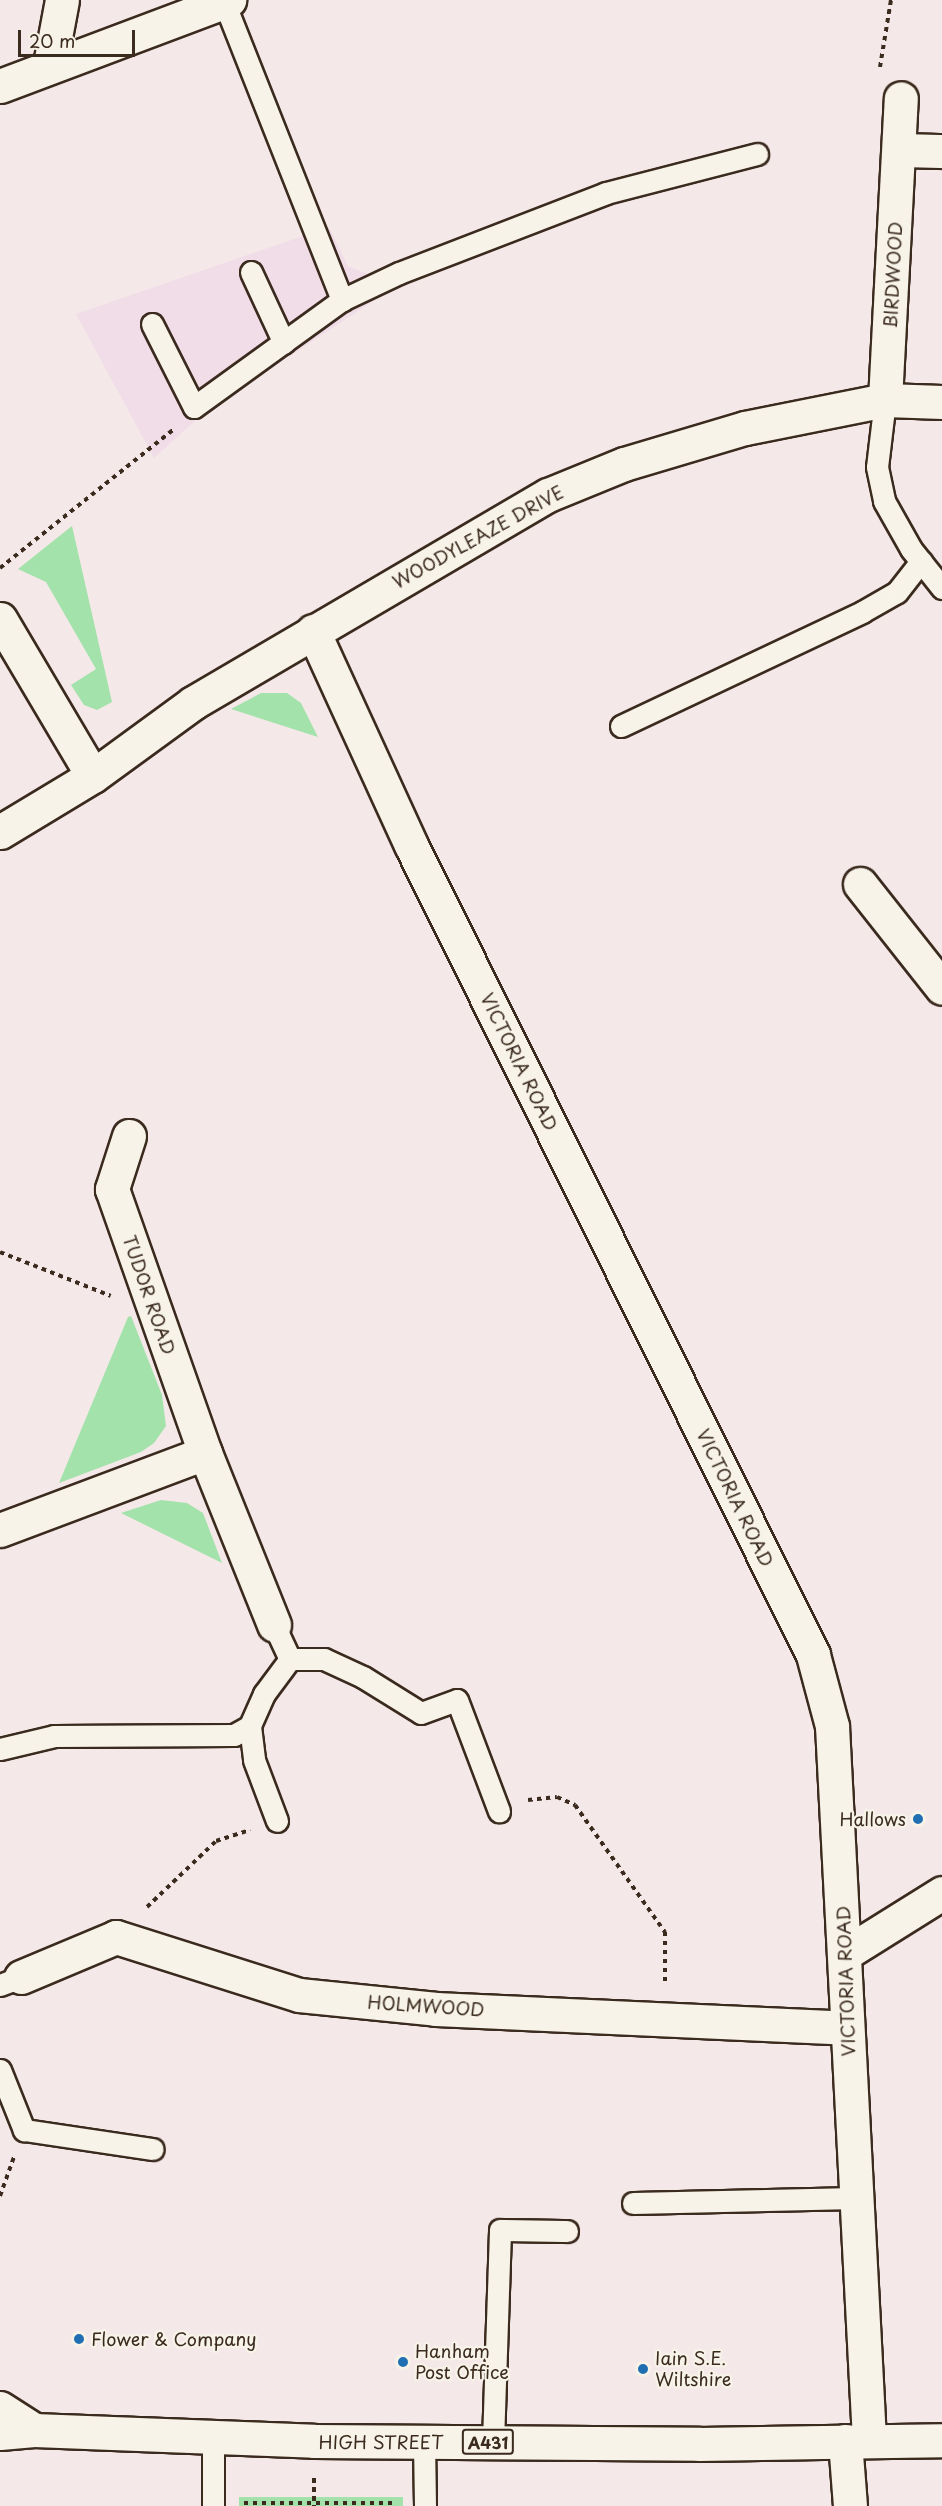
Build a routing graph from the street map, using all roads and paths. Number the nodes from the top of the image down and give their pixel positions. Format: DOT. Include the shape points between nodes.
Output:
graph roads {
  1 [pos="62,0"];
  2 [pos="226,1"];
  3 [pos="50,64"];
  4 [pos="0,86"];
  5 [pos="901,98"];
  6 [pos="900,150"];
  7 [pos="942,151"];
  8 [pos="757,154"];
  9 [pos="251,272"];
  10 [pos="342,300"];
  11 [pos="152,324"];
  12 [pos="284,343"];
  13 [pos="885,400"];
  14 [pos="942,402"];
  15 [pos="194,407"];
  16 [pos="921,561"];
  17 [pos="0,568"];
  18 [pos="942,588"];
  19 [pos="0,619"];
  20 [pos="313,631"];
  21 [pos="621,726"];
  22 [pos="93,776"];
  23 [pos="0,832"];
  24 [pos="860,884"];
  25 [pos="942,988"];
  26 [pos="129,1136"];
  27 [pos="0,1252"];
  28 [pos="156,1314"];
  29 [pos="205,1453"];
  30 [pos="0,1530"];
  31 [pos="274,1625"];
  32 [pos="290,1659"];
  33 [pos="250,1726"];
  34 [pos="0,1749"];
  35 [pos="499,1811"];
  36 [pos="278,1821"];
  37 [pos="216,1842"];
  38 [pos="942,1893"];
  39 [pos="116,1937"];
  40 [pos="846,1953"];
  41 [pos="11,1981"];
  42 [pos="664,2019"];
  43 [pos="847,2028"];
  44 [pos="0,2070"];
  45 [pos="24,2130"];
  46 [pos="153,2149"];
  47 [pos="0,2196"];
  48 [pos="856,2198"];
  49 [pos="633,2204"];
  50 [pos="567,2231"];
  51 [pos="0,2408"];
  52 [pos="34,2430"];
  53 [pos="0,2433"];
  54 [pos="213,2438"];
  55 [pos="942,2440"];
  56 [pos="857,2441"];
  57 [pos="424,2442"];
  58 [pos="492,2442"];
  59 [pos="244,2503"];
  60 [pos="396,2503"];
  61 [pos="213,2506"];
  62 [pos="425,2506"];
  63 [pos="850,2506"];
  1 -- 3 [label="street"];
  2 -- 3 [label="street"];
  2 -- 10 [label="lane"];
  3 -- 4 [label="street"];
  5 -- 6 [label="street, BIRDWOOD"];
  6 -- 7 [label="street"];
  6 -- 13 [label="street, BIRDWOOD"];
  8 -- 10 [label="lane" via="606,193 479,239"];
  9 -- 12 [label="lane"];
  10 -- 12 [label="lane"];
  11 -- 15 [label="lane"];
  12 -- 15 [label="lane"];
  13 -- 14 [label="street, WOODYLEAZE DRIVE"];
  13 -- 16 [label="lane" via="877,466 884,501"];
  13 -- 20 [label="street, WOODYLEAZE DRIVE" via="745,428 624,464 548,495"];
  15 -- 17 [label="path" via="175,428"];
  16 -- 18 [label="lane"];
  16 -- 21 [label="lane" via="897,592 862,612"];
  19 -- 22 [label="street"];
  20 -- 22 [label="street, WOODYLEAZE DRIVE" via="193,704"];
  20 -- 40 [label="street, VICTORIA ROAD" via="411,845 813,1655 832,1726"];
  22 -- 23 [label="street, WOODYLEAZE DRIVE"];
  24 -- 25 [label="street"];
  26 -- 28 [label="street, TUDOR ROAD" via="112,1189"];
  27 -- 28 [label="path"];
  28 -- 29 [label="street, TUDOR ROAD"];
  29 -- 30 [label="street"];
  29 -- 31 [label="street, TUDOR ROAD"];
  31 -- 32 [label="lane"];
  32 -- 33 [label="lane" via="264,1694"];
  32 -- 35 [label="lane" via="324,1659 363,1677 421,1713 457,1700"];
  33 -- 34 [label="lane" via="234,1735 54,1736"];
  33 -- 36 [label="lane" via="254,1760"];
  35 -- 42 [label="path" via="535,1797 557,1797 575,1805 665,1932"];
  37 -- 39 [label="path"];
  38 -- 40 [label="street"];
  39 -- 41 [label="street"];
  39 -- 42 [label="street, HOLMWOOD" via="300,1995 436,2009"];
  40 -- 43 [label="street, VICTORIA ROAD"];
  42 -- 43 [label="street, HOLMWOOD"];
  43 -- 48 [label="street, VICTORIA ROAD"];
  44 -- 45 [label="lane"];
  45 -- 46 [label="lane"];
  45 -- 47 [label="path"];
  48 -- 49 [label="lane"];
  48 -- 56 [label="street, VICTORIA ROAD"];
  50 -- 58 [label="lane" via="500,2230"];
  51 -- 52 [label="street"];
  52 -- 53 [label="street, HIGH STREET / A431"];
  52 -- 54 [label="street, HIGH STREET / A431"];
  54 -- 57 [label="street, HIGH STREET / A431"];
  54 -- 61 [label="lane"];
  55 -- 56 [label="street, HIGH STREET / A431"];
  56 -- 58 [label="street, HIGH STREET / A431"];
  56 -- 63 [label="street, VICTORIA ROAD"];
  57 -- 58 [label="street, HIGH STREET / A431"];
  57 -- 62 [label="lane"];
  59 -- 60 [label="path"];
}
